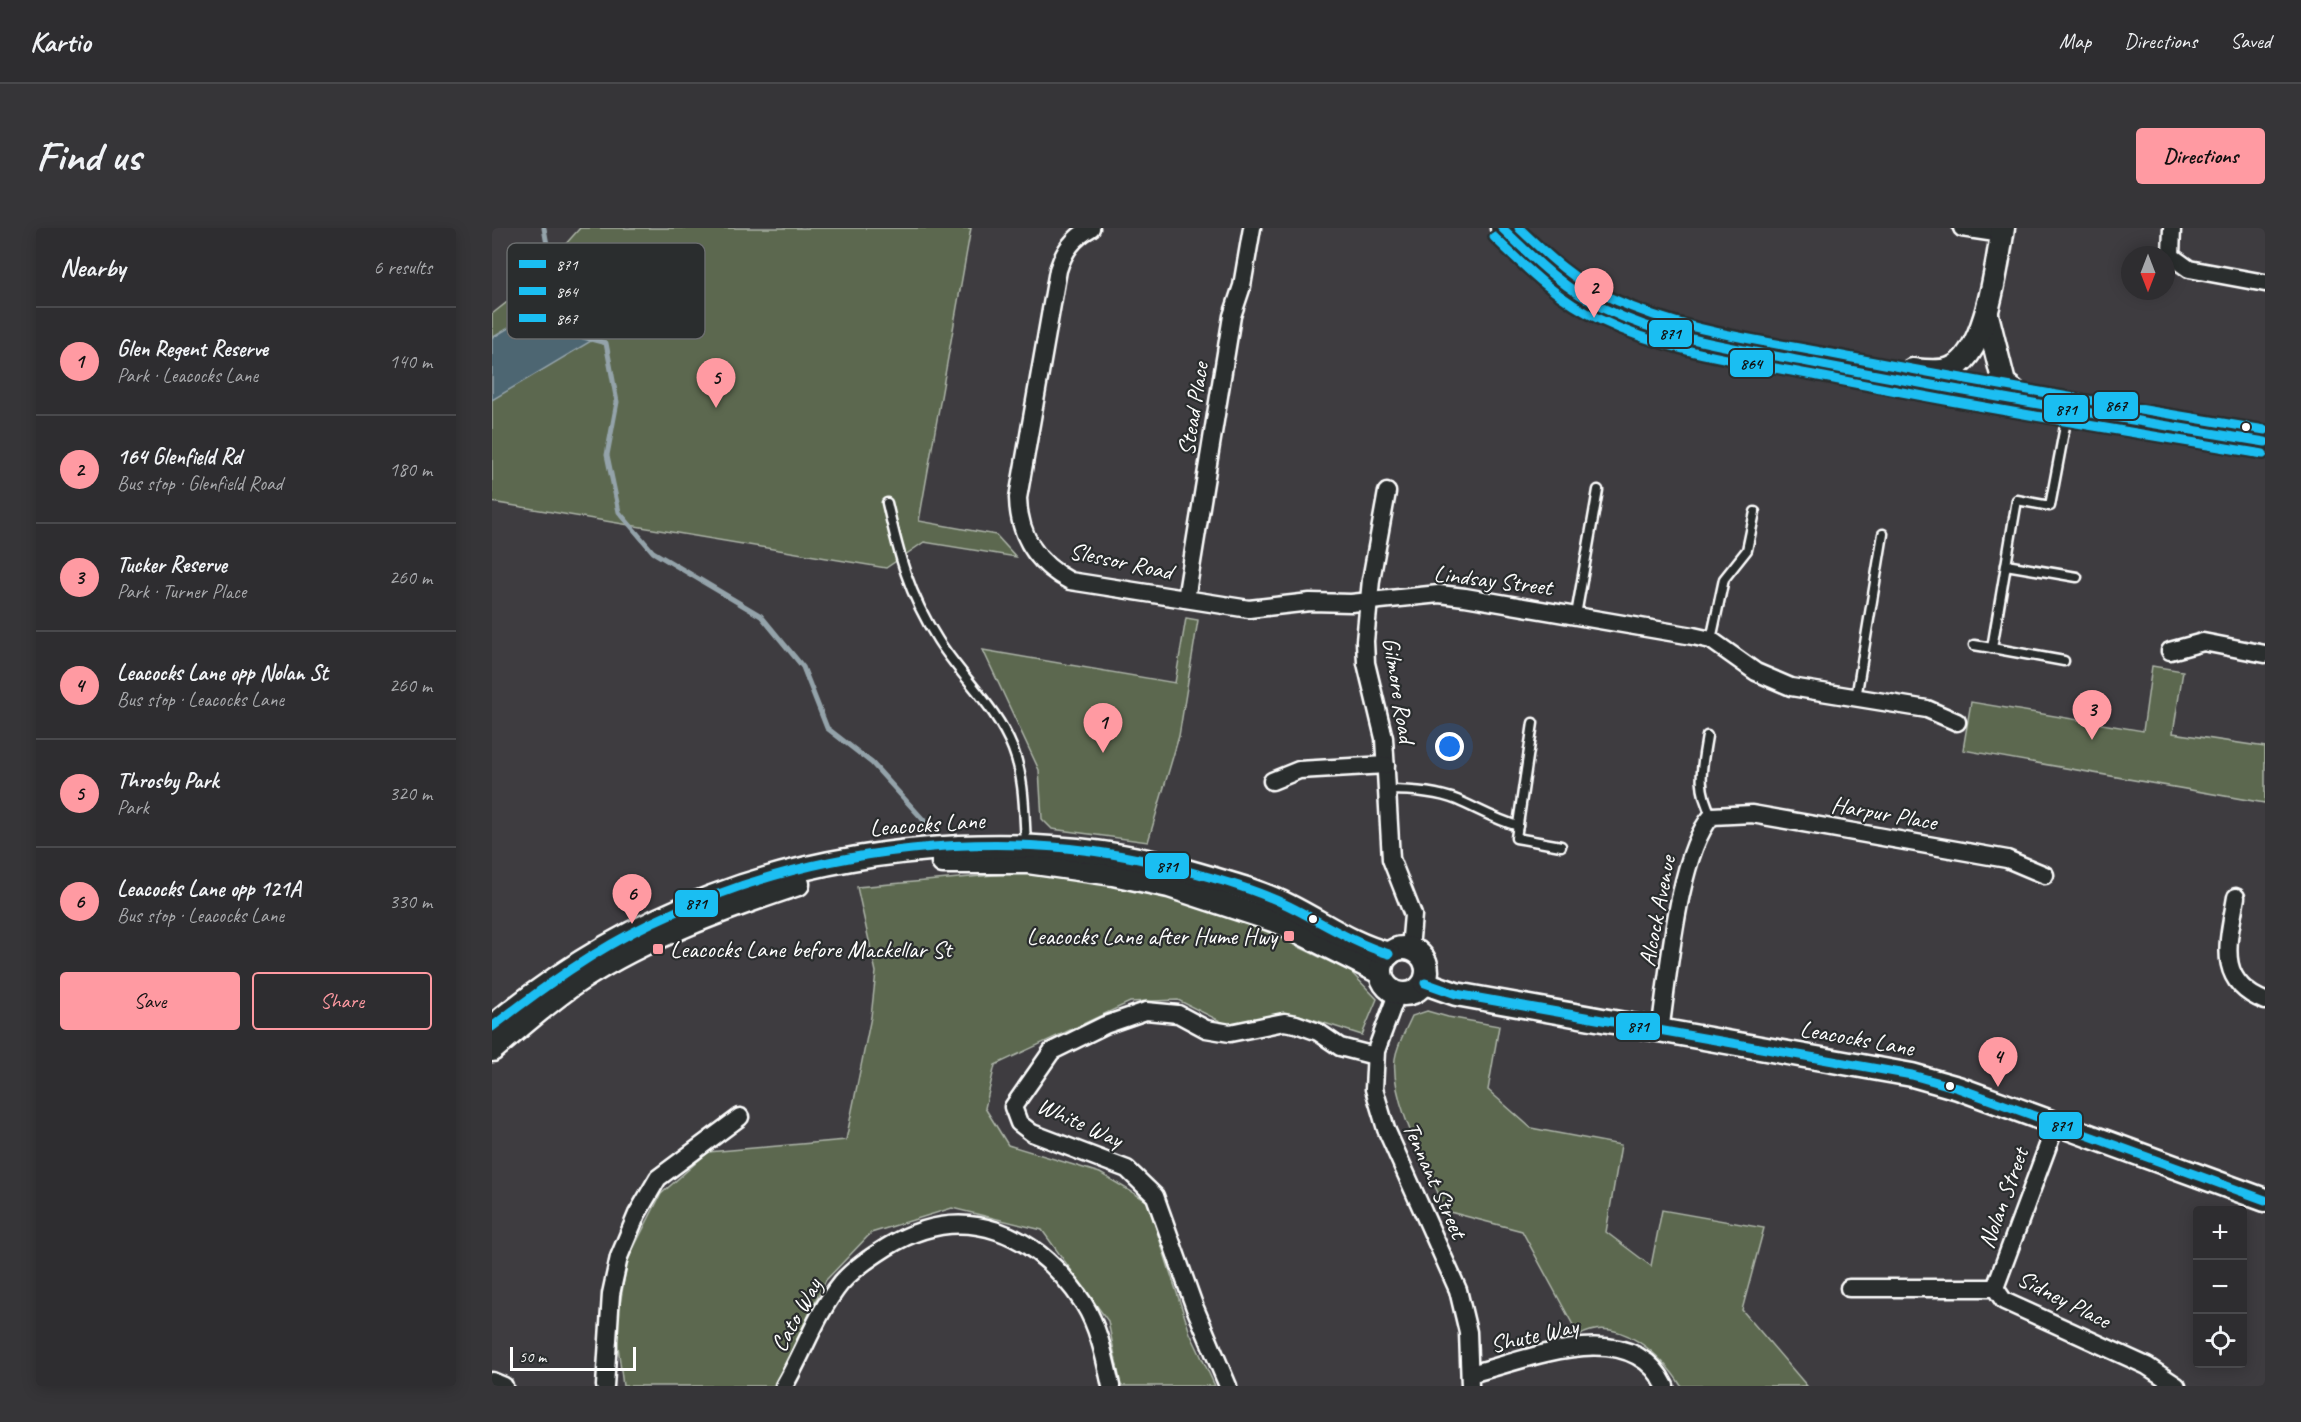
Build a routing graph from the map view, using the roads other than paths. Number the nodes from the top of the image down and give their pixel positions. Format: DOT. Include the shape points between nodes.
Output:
graph roads {
  1 [pos="1091,228"];
  2 [pos="1252,228"];
  3 [pos="1502,228"];
  4 [pos="1962,228"];
  5 [pos="2172,228"];
  6 [pos="2002,231"];
  7 [pos="2265,283"];
  8 [pos="1987,315"];
  9 [pos="1838,368"];
  10 [pos="2028,402"];
  11 [pos="2068,409"];
  12 [pos="2265,442"];
  13 [pos="1598,490"];
  14 [pos="1387,492"];
  15 [pos="887,503"];
  16 [pos="1755,512"];
  17 [pos="1883,534"];
  18 [pos="2006,566"];
  19 [pos="2077,578"];
  20 [pos="1186,599"];
  21 [pos="1368,601"];
  22 [pos="1576,615"];
  23 [pos="1711,640"];
  24 [pos="1974,645"];
  25 [pos="1992,648"];
  26 [pos="2170,651"];
  27 [pos="2265,654"];
  28 [pos="2064,661"];
  29 [pos="1856,698"];
  30 [pos="1957,722"];
  31 [pos="1533,723"];
  32 [pos="1707,736"];
  33 [pos="1386,765"];
  34 [pos="1272,781"];
  35 [pos="1388,790"];
  36 [pos="1712,816"];
  37 [pos="1518,826"];
  38 [pos="1561,846"];
  39 [pos="1027,854"];
  40 [pos="2045,875"];
  41 [pos="2236,897"];
  42 [pos="1393,958"];
  43 [pos="1425,983"];
  44 [pos="1397,994"];
  45 [pos="2265,1001"];
  46 [pos="492,1028"];
  47 [pos="1660,1031"];
  48 [pos="492,1050"];
  49 [pos="1375,1056"];
  50 [pos="740,1117"];
  51 [pos="2056,1124"];
  52 [pos="2265,1200"];
  53 [pos="1849,1288"];
  54 [pos="1995,1288"];
  55 [pos="1470,1380"];
  56 [pos="492,1381"];
  57 [pos="504,1386"];
  58 [pos="605,1386"];
  59 [pos="784,1386"];
  60 [pos="1111,1386"];
  61 [pos="1228,1386"];
  62 [pos="1665,1386"];
  63 [pos="2177,1386"];
  1 -- 20 [label="street, Slessor Road" via="1070,244 1058,270 1020,480 1018,517 1030,548 1053,572 1070,580"];
  2 -- 20 [label="street, Stead Place" via="1242,286 1232,316"];
  3 -- 9 [label="street" via="1567,284 1602,308 1636,323 1705,342"];
  4 -- 6 [label="street"];
  5 -- 7 [label="street" via="2171,256 2189,269"];
  6 -- 8 [label="street"];
  8 -- 9 [label="street" via="1962,362 1949,370"];
  8 -- 10 [label="street" via="2004,383"];
  9 -- 10 [label="street"];
  10 -- 11 [label="street"];
  11 -- 12 [label="street"];
  11 -- 18 [label="lane" via="2050,506 2017,500"];
  13 -- 22 [label="lane, Lindsay Street"];
  14 -- 21 [label="street, Gilmore Road"];
  15 -- 39 [label="lane" via="907,584 938,641 999,719 1013,751 1021,778"];
  16 -- 23 [label="lane" via="1747,550 1724,579"];
  17 -- 29 [label="lane"];
  18 -- 19 [label="lane"];
  18 -- 25 [label="lane"];
  20 -- 21 [label="street, Slessor Road" via="1249,609"];
  21 -- 22 [label="street, Lindsay Street" via="1439,594"];
  21 -- 33 [label="street, Gilmore Road" via="1366,663 1384,738"];
  22 -- 23 [label="street, Lindsay Street"];
  23 -- 29 [label="street, Lindsay Street" via="1773,681"];
  24 -- 25 [label="lane"];
  25 -- 28 [label="lane"];
  26 -- 27 [label="street" via="2203,642"];
  29 -- 30 [label="street, Lindsay Street" via="1927,710"];
  31 -- 37 [label="lane"];
  32 -- 36 [label="lane" via="1702,799"];
  33 -- 34 [label="street" via="1299,770"];
  33 -- 35 [label="street, Gilmore Road"];
  35 -- 37 [label="lane" via="1456,800"];
  35 -- 42 [label="street, Gilmore Road" via="1391,859 1413,915"];
  36 -- 40 [label="street, Harpur Place" via="1752,814 1787,820 2007,859"];
  36 -- 47 [label="street, Alcock Avenue" via="1697,841 1683,882"];
  37 -- 38 [label="lane" via="1516,838"];
  39 -- 42 [label="street, Leacocks Lane" via="1118,856 1177,868 1288,905 1363,947"];
  39 -- 46 [label="street, Leacocks Lane" via="901,850 826,862 752,882 693,903 627,935 536,993"];
  39 -- 48 [label="street, Leacocks Lane" via="857,870 756,898 658,937 580,980"];
  41 -- 45 [label="street" via="2228,957 2231,973 2240,987"];
  42 -- 43 [label="street" via="1425,960"];
  42 -- 44 [label="street" via="1388,988"];
  43 -- 44 [label="street" via="1411,994"];
  43 -- 47 [label="street, Leacocks Lane" via="1456,994"];
  44 -- 49 [label="street, Tennant Street"];
  47 -- 51 [label="street, Leacocks Lane" via="1912,1075"];
  49 -- 55 [label="street, Tennant Street" via="1373,1071 1379,1109 1458,1290 1468,1332"];
  49 -- 61 [label="street, White Way" via="1340,1047 1318,1032 1296,1024 1284,1022 1224,1033 1206,1029 1178,1014 1146,1011 1105,1025 1052,1051 1013,1107 1019,1123 1032,1133 1127,1169 1155,1196 1194,1308"];
  50 -- 58 [label="street" via="658,1178 641,1206 626,1237 611,1294"];
  51 -- 52 [label="street, Leacocks Lane"];
  51 -- 54 [label="street, Nolan Street"];
  53 -- 54 [label="street, Sidney Place"];
  54 -- 63 [label="street, Sidney Place" via="2004,1301 2147,1366"];
  55 -- 62 [label="street, Shute Way" via="1570,1349 1600,1345 1634,1353 1660,1375"];
  56 -- 57 [label="street"];
  59 -- 60 [label="street, Cato Way" via="824,1308 867,1259 922,1229 979,1225 1024,1242 1064,1278 1085,1306 1104,1353"];
}
